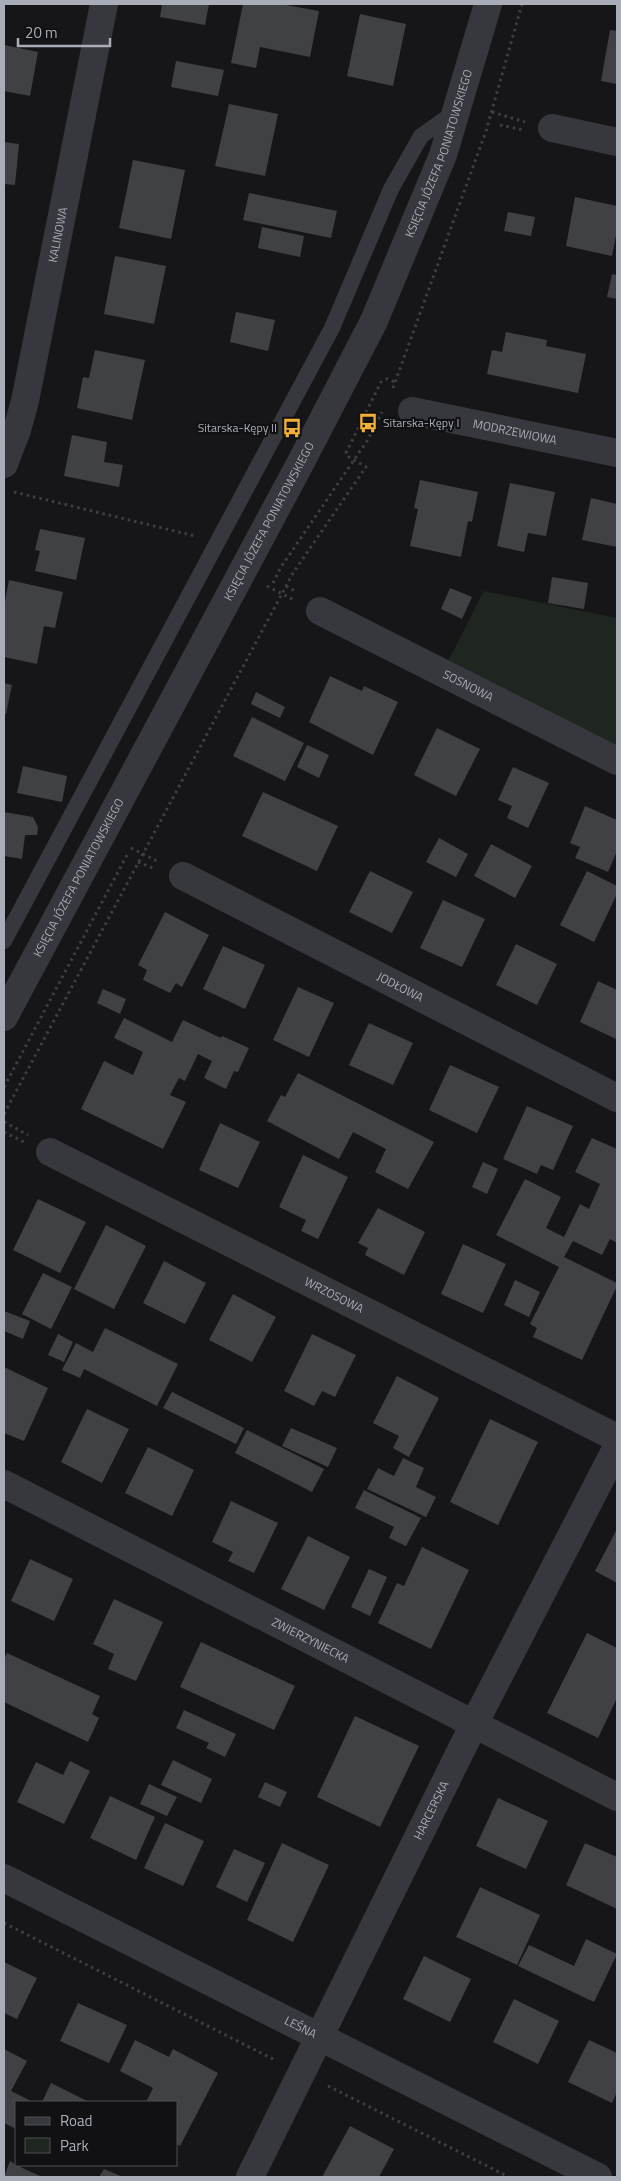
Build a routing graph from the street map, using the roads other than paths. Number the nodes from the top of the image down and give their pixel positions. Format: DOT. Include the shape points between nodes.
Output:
graph roads {
  1 [pos="104,4"];
  2 [pos="488,4"];
  3 [pos="457,111"];
  4 [pos="552,128"];
  5 [pos="617,142"];
  6 [pos="412,411"];
  7 [pos="617,453"];
  8 [pos="4,464"];
  9 [pos="320,611"];
  10 [pos="617,760"];
  11 [pos="182,876"];
  12 [pos="4,941"];
  13 [pos="4,1017"];
  14 [pos="617,1098"];
  15 [pos="50,1152"];
  16 [pos="617,1438"];
  17 [pos="617,1447"];
  18 [pos="4,1484"];
  19 [pos="474,1724"];
  20 [pos="617,1797"];
  21 [pos="4,1878"];
  22 [pos="319,2037"];
  23 [pos="250,2177"];
  24 [pos="598,2177"];
  1 -- 8 [label="street, KALINOWA" via="25,401"];
  2 -- 3 [label="street, KSIĘCIA JÓZEFA PONIATOWSKIEGO"];
  3 -- 12 [label="lane" via="422,136 391,189 332,328"];
  3 -- 13 [label="street, KSIĘCIA JÓZEFA PONIATOWSKIEGO" via="404,253 345,379"];
  4 -- 5 [label="street"];
  6 -- 7 [label="street, MODRZEWIOWA"];
  9 -- 10 [label="street, SOSNOWA"];
  11 -- 14 [label="street, JODŁOWA"];
  15 -- 16 [label="street, WRZOSOWA"];
  17 -- 19 [label="street, HARCERSKA"];
  18 -- 19 [label="street, ZWIERZYNIECKA"];
  19 -- 20 [label="street, ZWIERZYNIECKA"];
  19 -- 22 [label="street, HARCERSKA"];
  21 -- 22 [label="street, LEŚNA"];
  22 -- 23 [label="street, HARCERSKA"];
  22 -- 24 [label="street, LEŚNA"];
}
